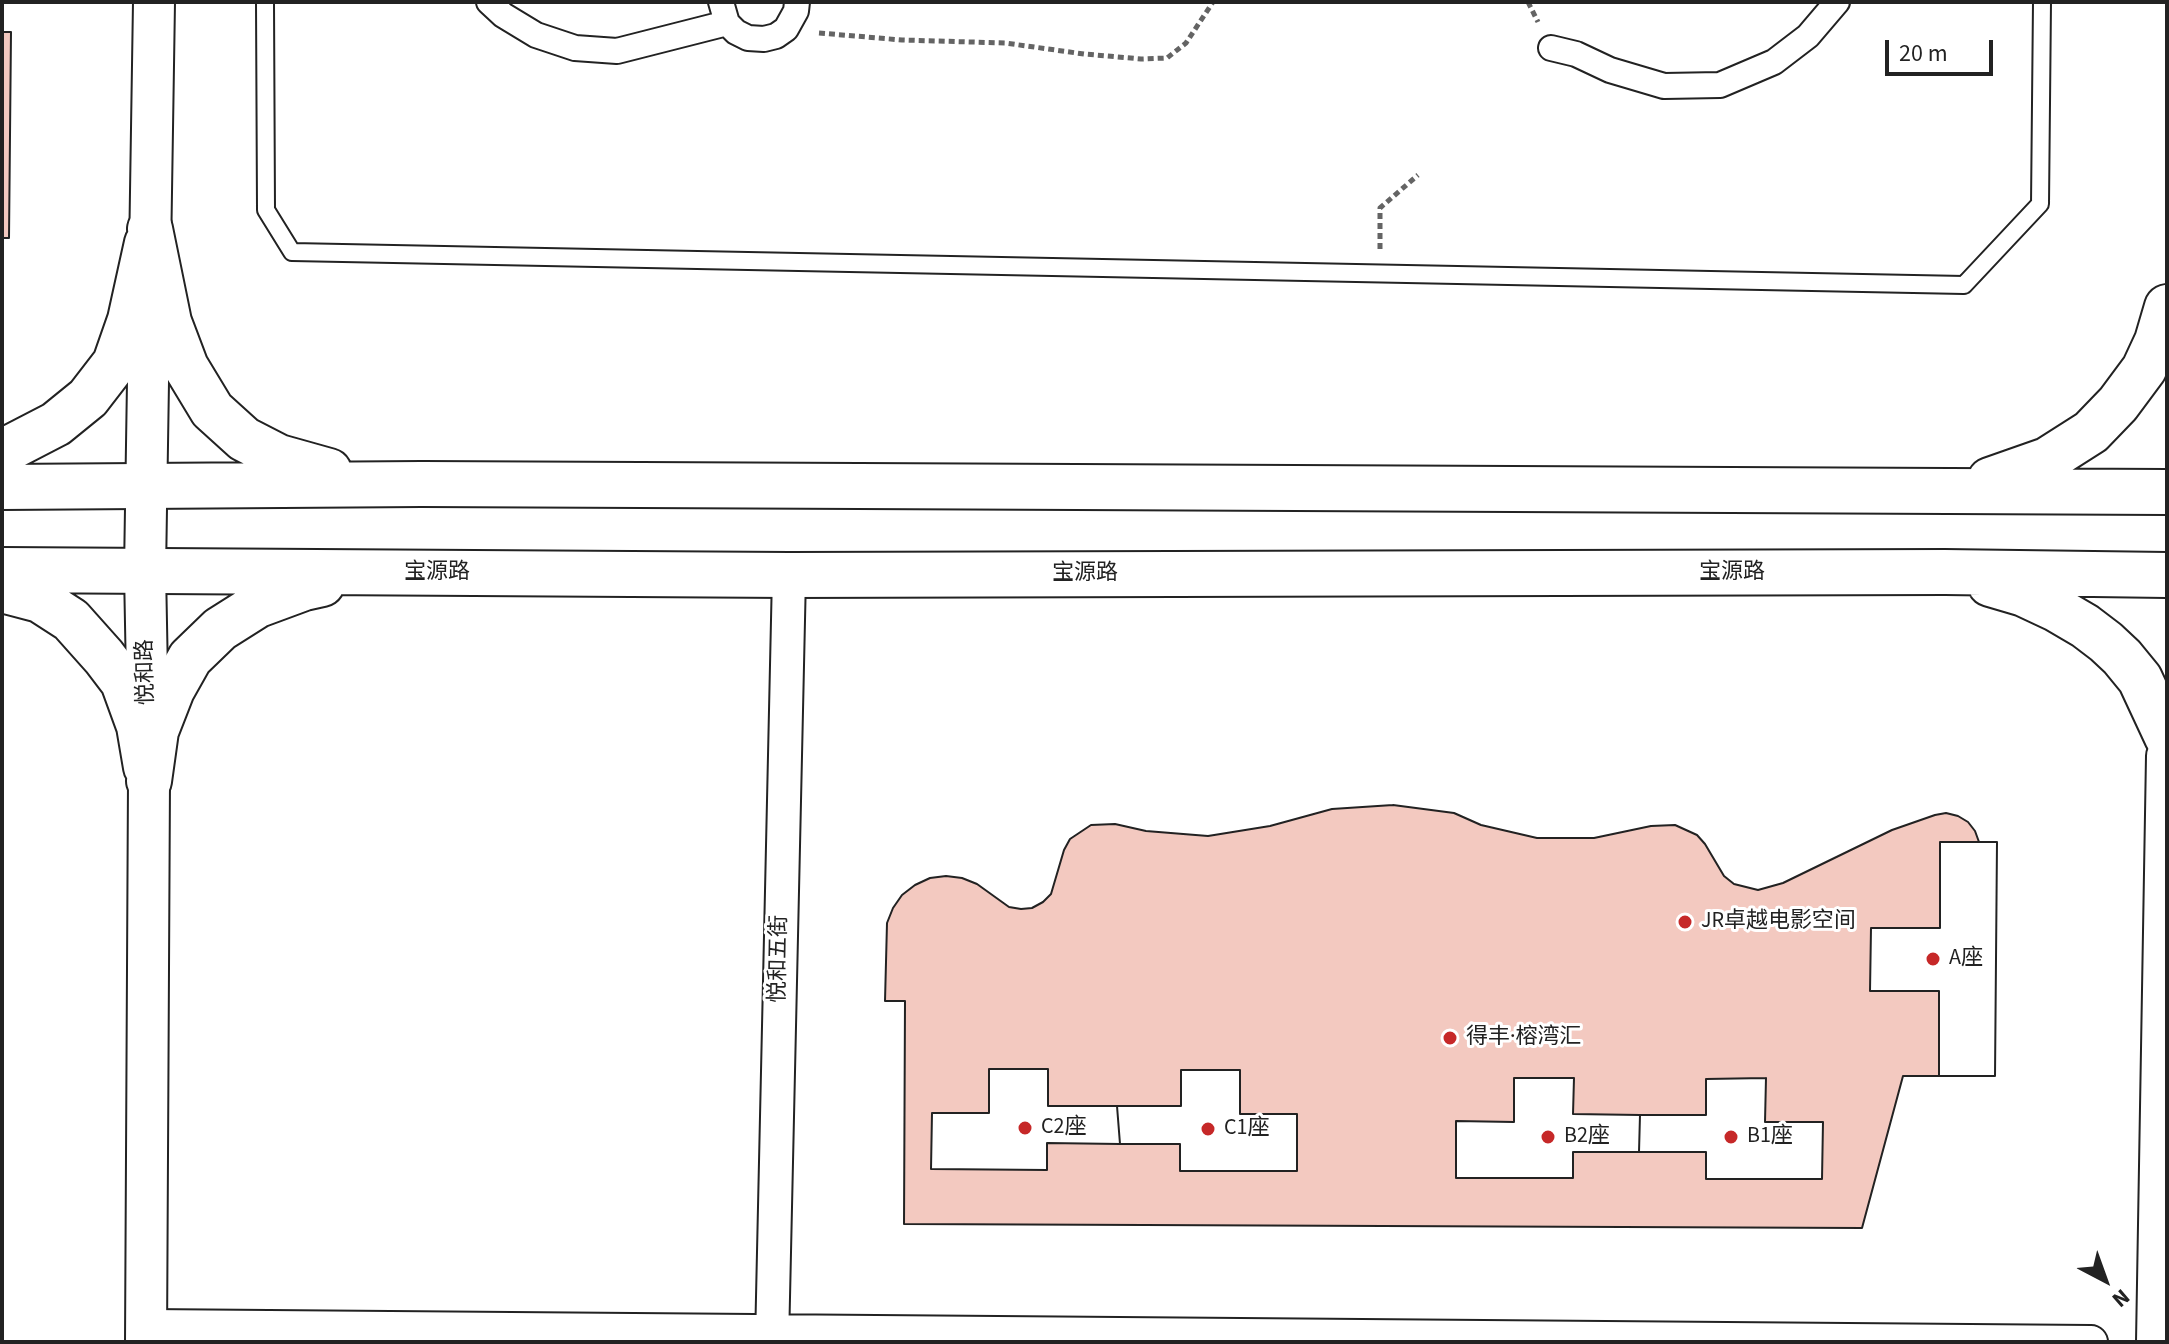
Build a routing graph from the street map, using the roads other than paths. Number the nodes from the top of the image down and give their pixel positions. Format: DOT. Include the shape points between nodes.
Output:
graph roads {
  1 [pos="154,2"];
  2 [pos="265,2"];
  3 [pos="489,2"];
  4 [pos="797,2"];
  5 [pos="1837,2"];
  6 [pos="2042,2"];
  7 [pos="724,12"];
  8 [pos="1551,48"];
  9 [pos="150,229"];
  10 [pos="2167,307"];
  11 [pos="2,452"];
  12 [pos="422,484"];
  13 [pos="147,485"];
  14 [pos="2,487"];
  15 [pos="1908,490"];
  16 [pos="2167,492"];
  17 [pos="2,570"];
  18 [pos="145,571"];
  19 [pos="1945,572"];
  20 [pos="382,573"];
  21 [pos="789,575"];
  22 [pos="2167,575"];
  23 [pos="2,590"];
  24 [pos="2167,737"];
  25 [pos="2167,756"];
  26 [pos="149,781"];
  27 [pos="146,1334"];
  28 [pos="772,1337"];
  29 [pos="2091,1342"];
  30 [pos="2157,1342"];
  1 -- 9 [label="street, 悦和路"];
  2 -- 6 [label="lane" via="266,210 292,252 1964,285 2040,204"];
  3 -- 7 [label="street" via="536,35 575,48 617,51 662,42"];
  4 -- 7 [label="street" via="786,29 764,39 736,32"];
  5 -- 8 [label="street" via="1808,36 1774,62 1720,85 1664,86"];
  9 -- 11 [label="main road" via="115,363 88,398 56,424"];
  9 -- 12 [label="main road" via="169,322 186,367 212,410 244,439 279,457 328,471"];
  9 -- 13 [label="street, 悦和路"];
  10 -- 15 [label="main road" via="2144,369 2091,432 2047,460 1994,479"];
  12 -- 13 [label="main road"];
  12 -- 15 [label="main road"];
  13 -- 14 [label="main road"];
  13 -- 18 [label="street, 悦和路"];
  15 -- 16 [label="main road"];
  17 -- 18 [label="main road, 宝源路"];
  18 -- 20 [label="main road, 宝源路"];
  18 -- 26 [label="street, 悦和路"];
  19 -- 21 [label="main road, 宝源路"];
  19 -- 22 [label="main road, 宝源路"];
  19 -- 24 [label="main road" via="2024,594 2085,626 2140,679"];
  20 -- 21 [label="main road, 宝源路"];
  20 -- 26 [label="main road" via="304,588 258,605 220,629 190,658 172,690 156,731"];
  21 -- 28 [label="street, 悦和五街"];
  23 -- 26 [label="main road" via="50,606 71,620 104,657 123,682 139,726"];
  25 -- 30 [label="street"];
  26 -- 27 [label="street, 悦和路"];
  27 -- 28 [label="street"];
  28 -- 29 [label="street"];
}
